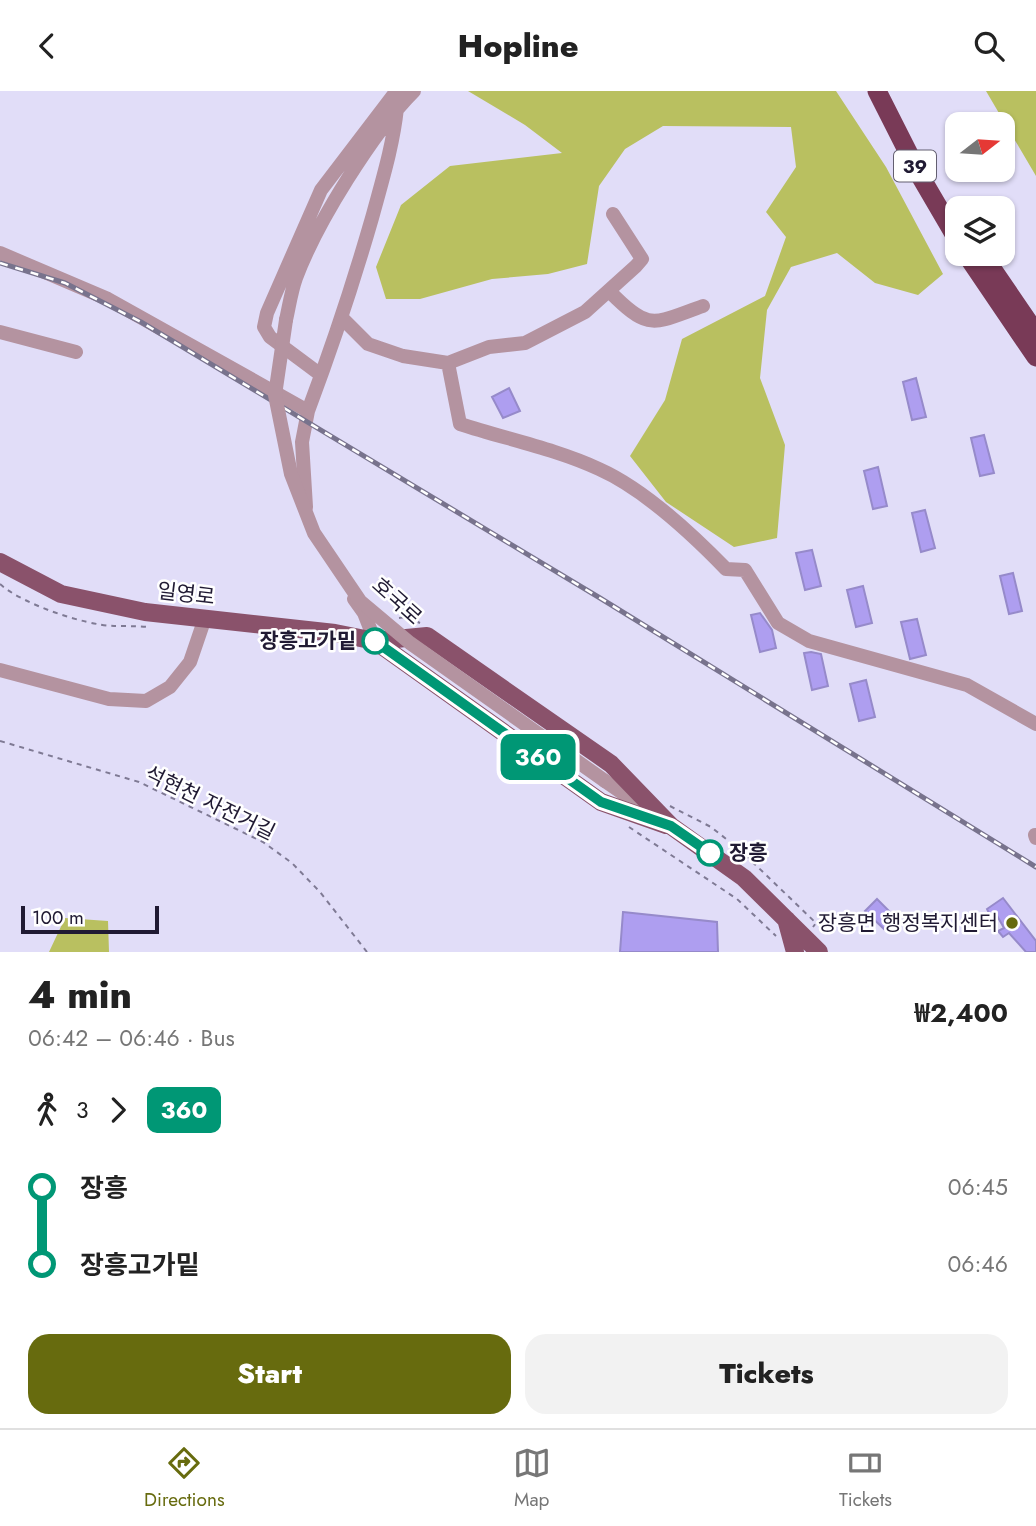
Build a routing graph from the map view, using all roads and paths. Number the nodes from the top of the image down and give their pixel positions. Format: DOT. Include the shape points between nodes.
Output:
graph roads {
  1 [pos="384,91"];
  2 [pos="400,91"];
  3 [pos="414,91"];
  4 [pos="877,91"];
  5 [pos="891,91"];
  6 [pos="397,108"];
  7 [pos="378,114"];
  8 [pos="947,196"];
  9 [pos="613,214"];
  10 [pos="945,218"];
  11 [pos="0,253"];
  12 [pos="974,266"];
  13 [pos="990,266"];
  14 [pos="609,291"];
  15 [pos="703,306"];
  16 [pos="342,319"];
  17 [pos="0,332"];
  18 [pos="1036,333"];
  19 [pos="76,352"];
  20 [pos="1036,357"];
  21 [pos="448,363"];
  22 [pos="321,375"];
  23 [pos="308,411"];
  24 [pos="0,562"];
  25 [pos="0,584"];
  26 [pos="205,618"];
  27 [pos="157,628"];
  28 [pos="375,641"];
  29 [pos="0,670"];
  30 [pos="1036,724"];
  31 [pos="0,741"];
  32 [pos="626,825"];
  33 [pos="671,826"];
  34 [pos="785,915"];
  35 [pos="788,947"];
  36 [pos="368,952"];
  37 [pos="818,952"];
  1 -- 7 [label="street"];
  2 -- 7 [label="street"];
  3 -- 6 [label="street, 호국로"];
  4 -- 10 [label="highway, 39"];
  5 -- 8 [label="highway, 39"];
  6 -- 16 [label="street" via="393,143"];
  6 -- 33 [label="street, 호국로, bridge" via="335,201 296,278 275,395 291,474 314,533 360,601 410,643"];
  7 -- 22 [label="street" via="321,190 267,313 264,327 270,337"];
  9 -- 14 [label="street" via="642,259"];
  11 -- 23 [label="street" via="108,299"];
  12 -- 20 [label="highway"];
  13 -- 18 [label="highway"];
  14 -- 15 [label="street" via="642,320 655,323"];
  14 -- 21 [label="street" via="585,312 525,344 489,347"];
  16 -- 21 [label="street" via="368,344"];
  16 -- 22 [label="street"];
  17 -- 19 [label="street"];
  21 -- 30 [label="street" via="460,424 600,469 656,507 726,569 745,570 778,623 809,641 967,685"];
  22 -- 23 [label="street"];
  23 -- 28 [label="street" via="302,442 306,511"];
  24 -- 26 [label="main road, 일영로" via="61,594 145,612"];
  25 -- 27 [label="path" via="10,593 61,613 114,626"];
  26 -- 28 [label="main road, 일영로"];
  26 -- 29 [label="street" via="190,662 170,687 146,701 109,699"];
  28 -- 33 [label="main road" via="601,802"];
  28 -- 33 [label="main road" via="427,636 611,764"];
  31 -- 36 [label="path, 석현천 자전거길" via="139,782 263,842 320,892"];
  32 -- 35 [label="path" via="737,899"];
  33 -- 34 [label="main road, 호국로" via="744,878"];
  34 -- 35 [label="main road"];
  34 -- 37 [label="main road, 호국로"];
}
